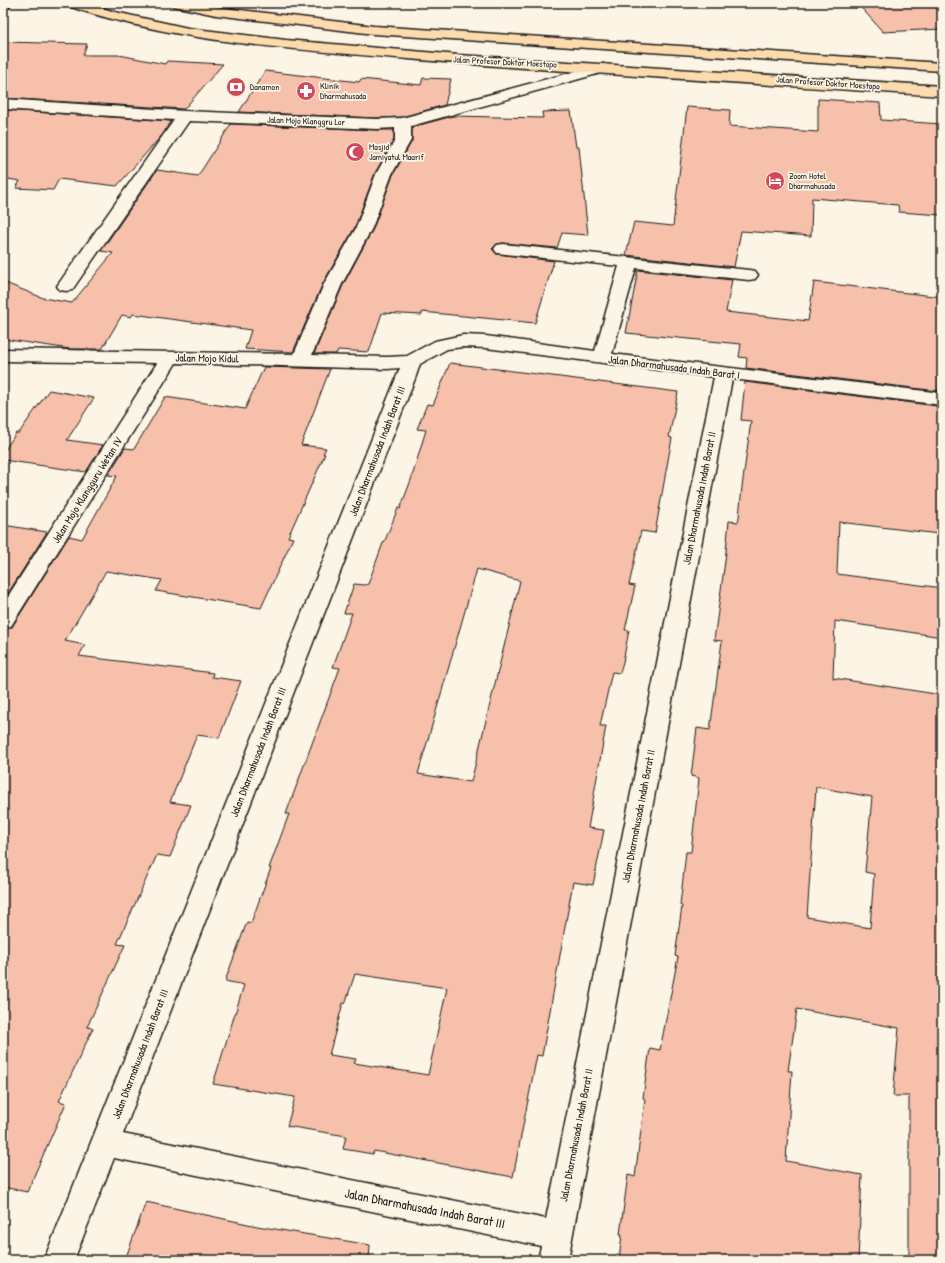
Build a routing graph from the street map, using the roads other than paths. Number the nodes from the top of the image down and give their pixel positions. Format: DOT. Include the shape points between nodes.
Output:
graph roads {
  1 [pos="73,3"];
  2 [pos="178,3"];
  3 [pos="374,30"];
  4 [pos="366,52"];
  5 [pos="942,66"];
  6 [pos="603,68"];
  7 [pos="942,91"];
  8 [pos="3,104"];
  9 [pos="185,116"];
  10 [pos="403,123"];
  11 [pos="503,249"];
  12 [pos="629,262"];
  13 [pos="748,275"];
  14 [pos="66,286"];
  15 [pos="3,355"];
  16 [pos="170,358"];
  17 [pos="602,358"];
  18 [pos="301,360"];
  19 [pos="411,361"];
  20 [pos="724,373"];
  21 [pos="942,399"];
  22 [pos="3,621"];
  23 [pos="105,1143"];
  24 [pos="555,1247"];
  25 [pos="59,1260"];
  1 -- 4 [label="main road, Jalan Profesor Doktor Moestopo" via="112,16 188,32"];
  2 -- 3 [label="main road" via="216,12"];
  3 -- 4 [label="main road"];
  3 -- 5 [label="main road"];
  4 -- 6 [label="main road, Jalan Profesor Doktor Moestopo"];
  6 -- 7 [label="main road, Jalan Profesor Doktor Moestopo"];
  6 -- 10 [label="street, Jalan Mojo Klanggru Lor"];
  8 -- 9 [label="street, Jalan Mojo Klanggru Lor"];
  9 -- 10 [label="street, Jalan Mojo Klanggru Lor"];
  9 -- 14 [label="street"];
  10 -- 18 [label="street" via="403,140 384,174 364,228 333,284"];
  11 -- 12 [label="street"];
  12 -- 13 [label="street"];
  12 -- 17 [label="street"];
  15 -- 16 [label="street, Jalan Mojo Kidul"];
  16 -- 18 [label="street, Jalan Mojo Kidul"];
  16 -- 22 [label="street, Jalan Mojo Klangguru Wetan IV"];
  17 -- 19 [label="street, Jalan Dharmahusada Indah Barat I" via="463,341 442,345"];
  17 -- 20 [label="street, Jalan Dharmahusada Indah Barat I"];
  18 -- 19 [label="street, Jalan Mojo Kidul" via="387,363"];
  19 -- 23 [label="street, Jalan Dharmahusada Indah Barat III"];
  20 -- 21 [label="street, Jalan Dharmahusada Indah Barat I"];
  20 -- 24 [label="street, Jalan Dharmahusada Indah Barat II"];
  23 -- 24 [label="street, Jalan Dharmahusada Indah Barat III"];
  23 -- 25 [label="street, Jalan Dharmahusada Indah Barat III"];
}
